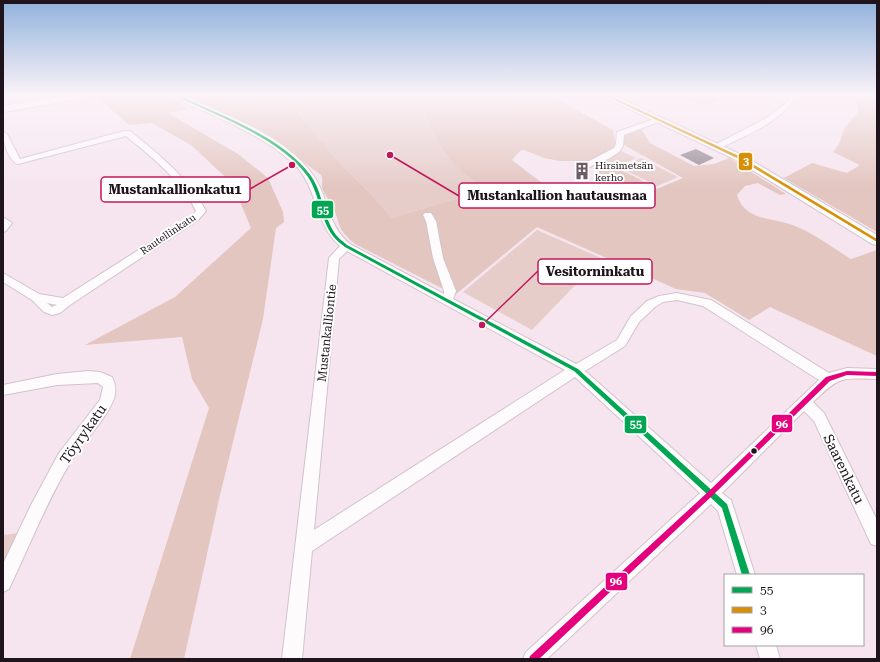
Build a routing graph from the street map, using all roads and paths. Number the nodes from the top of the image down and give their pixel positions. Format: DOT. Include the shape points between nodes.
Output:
graph roads {
  1 [pos="240,126"];
  2 [pos="643,126"];
  3 [pos="673,126"];
  4 [pos="756,126"];
  5 [pos="3,134"];
  6 [pos="717,146"];
  7 [pos="582,167"];
  8 [pos="428,215"];
  9 [pos="3,220"];
  10 [pos="3,229"];
  11 [pos="877,242"];
  12 [pos="346,246"];
  13 [pos="3,278"];
  14 [pos="447,300"];
  15 [pos="576,370"];
  16 [pos="877,374"];
  17 [pos="828,379"];
  18 [pos="3,390"];
  19 [pos="805,402"];
  20 [pos="711,493"];
  21 [pos="877,538"];
  22 [pos="304,546"];
  23 [pos="746,574"];
  24 [pos="3,583"];
  25 [pos="766,646"];
  26 [pos="292,659"];
  27 [pos="533,659"];
  28 [pos="770,659"];
  1 -- 12 [label="street" via="283,150 311,178 332,233"];
  2 -- 7 [label="street" via="620,134 620,145 616,150"];
  3 -- 6 [label="street"];
  4 -- 6 [label="street"];
  5 -- 13 [label="street, Rautellinkatu" via="18,162 127,133 168,168 197,202 201,211 195,218 64,303 61,309 50,311 41,306 36,297"];
  6 -- 11 [label="street"];
  8 -- 14 [label="street" via="438,258 450,291"];
  9 -- 10 [label="street" via="7,225"];
  12 -- 14 [label="street"];
  12 -- 22 [label="street, Mustankalliontie" via="334,258"];
  14 -- 15 [label="street"];
  15 -- 17 [label="street" via="622,342 635,318 649,306 659,300 680,295 707,304"];
  15 -- 20 [label="street"];
  15 -- 22 [label="street"];
  16 -- 17 [label="street" via="847,372"];
  17 -- 19 [label="street"];
  18 -- 24 [label="street, Töyrykatu" via="80,376 98,376 106,380 110,388 106,403 56,472"];
  19 -- 20 [label="street"];
  19 -- 21 [label="street, Saarenkatu" via="819,417"];
  20 -- 23 [label="street" via="725,506"];
  20 -- 27 [label="street"];
  22 -- 26 [label="street, Mustankalliontie"];
  25 -- 28 [label="street"];
}
